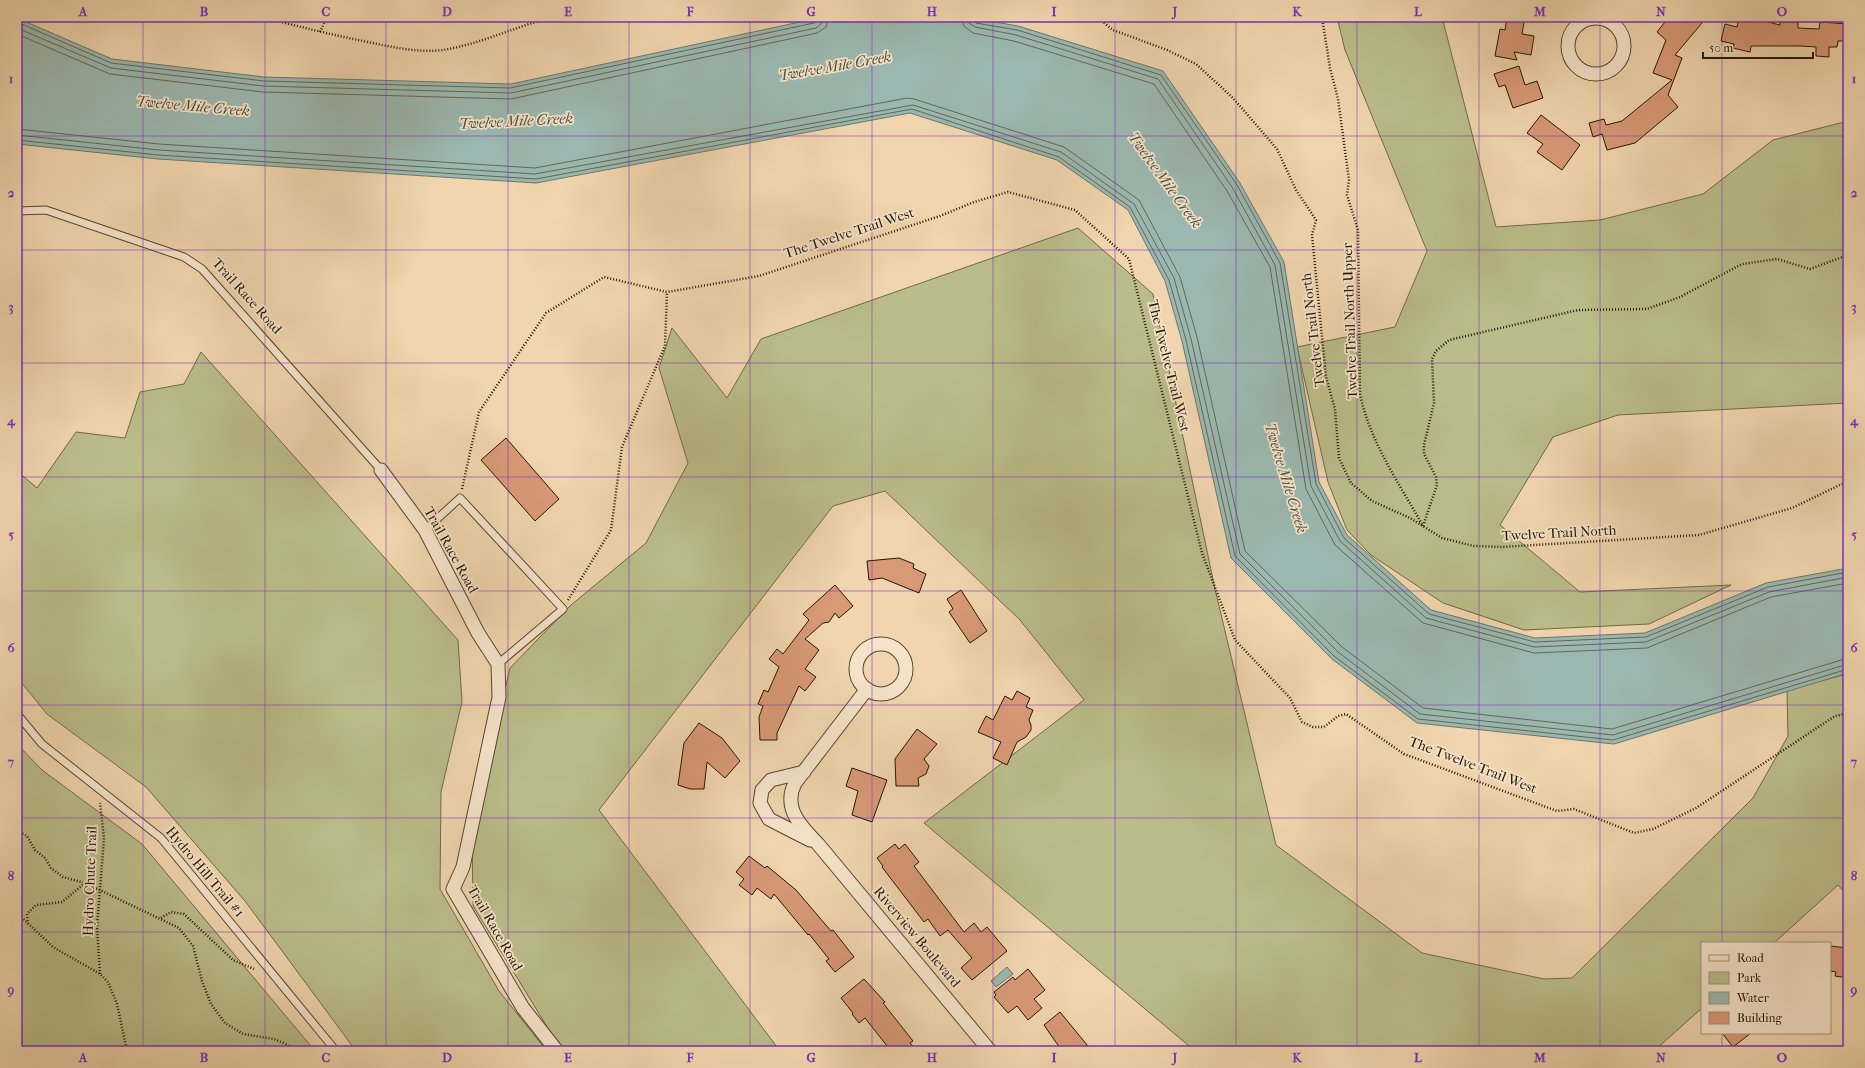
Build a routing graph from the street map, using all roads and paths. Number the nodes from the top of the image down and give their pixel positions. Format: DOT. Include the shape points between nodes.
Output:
graph roads {
  1 [pos="262,17"];
  2 [pos="327,17"];
  3 [pos="554,17"];
  4 [pos="1097,17"];
  5 [pos="1322,17"];
  6 [pos="1617,21"];
  7 [pos="320,32"];
  8 [pos="17,211"];
  9 [pos="1848,255"];
  10 [pos="667,292"];
  11 [pos="381,470"];
  12 [pos="1848,480"];
  13 [pos="460,498"];
  14 [pos="1423,526"];
  15 [pos="425,530"];
  16 [pos="563,609"];
  17 [pos="498,664"];
  18 [pos="867,689"];
  19 [pos="1848,713"];
  20 [pos="17,714"];
  21 [pos="804,772"];
  22 [pos="99,789"];
  23 [pos="17,831"];
  24 [pos="818,844"];
  25 [pos="85,883"];
  26 [pos="101,890"];
  27 [pos="17,913"];
  28 [pos="161,918"];
  29 [pos="28,924"];
  30 [pos="268,968"];
  31 [pos="100,974"];
  32 [pos="127,1051"];
  33 [pos="292,1051"];
  34 [pos="336,1051"];
  35 [pos="557,1051"];
  36 [pos="990,1051"];
  1 -- 7 [label="path"];
  2 -- 7 [label="path"];
  3 -- 7 [label="path" via="442,50 407,50"];
  4 -- 14 [label="path, Twelve Trail North" via="1113,30 1196,64 1233,98 1277,149 1296,190 1316,220 1312,235 1326,377 1335,409 1339,458 1351,483 1372,501"];
  5 -- 14 [label="path, Twelve Trail North Upper" via="1338,99 1349,180 1347,195 1358,230 1360,394 1365,417 1382,453"];
  6 -- 6 [label="street" via="1623,48 1617,64 1610,70 1598,74 1585,72 1577,67 1568,53 1568,44 1574,28 1597,18"];
  8 -- 11 [label="lane, Trail Race Road" via="46,210 184,257 202,269"];
  9 -- 14 [label="path" via="1810,269 1777,259 1742,264 1680,297 1647,309 1578,310 1449,340 1436,351 1432,359 1434,403 1424,454 1436,478 1437,486"];
  10 -- 13 [label="path, The Twelve Trail West" via="604,277 546,314 479,412"];
  10 -- 16 [label="path" via="665,346 622,447 611,530"];
  10 -- 19 [label="path, The Twelve Trail West" via="759,276 1008,192 1076,210 1129,259 1202,552 1236,640 1290,698 1302,722 1324,727 1338,716 1346,714 1404,754 1557,811 1574,809 1634,833 1653,830 1696,808 1835,716"];
  11 -- 15 [label="street, Trail Race Road"];
  12 -- 14 [label="path, Twelve Trail North" via="1792,508 1699,535 1488,547 1442,538"];
  13 -- 15 [label="lane"];
  13 -- 16 [label="lane"];
  15 -- 17 [label="street, Trail Race Road" via="478,633"];
  16 -- 17 [label="lane"];
  17 -- 35 [label="street, Trail Race Road" via="499,697 463,867 453,889 523,1008"];
  18 -- 21 [label="street, Riverview Boulevard"];
  20 -- 22 [label="lane, Hydro Hill Trail #1" via="42,744"];
  21 -- 24 [label="street, Riverview Boulevard" via="793,787 792,806 798,823"];
  21 -- 24 [label="street, Riverview Boulevard" via="771,780 762,790 760,803 769,819"];
  22 -- 26 [label="path, Hydro Chute Trail" via="104,838"];
  22 -- 30 [label="lane, Hydro Hill Trail #1" via="161,838"];
  23 -- 25 [label="path" via="27,836 35,850 63,877"];
  24 -- 36 [label="street, Riverview Boulevard"];
  25 -- 26 [label="path"];
  25 -- 29 [label="path" via="62,902 36,905 27,914"];
  26 -- 28 [label="path"];
  26 -- 31 [label="path, Hydro Chute Trail" via="97,927"];
  27 -- 29 [label="path"];
  28 -- 30 [label="path" via="171,912 184,914 233,960 263,971"];
  28 -- 33 [label="path" via="179,928 193,946 211,1004 224,1023 243,1034 274,1039 288,1045"];
  29 -- 31 [label="path" via="53,947"];
  30 -- 34 [label="lane, Hydro Hill Trail #1"];
  31 -- 32 [label="path" via="108,982 117,1004"];
}
